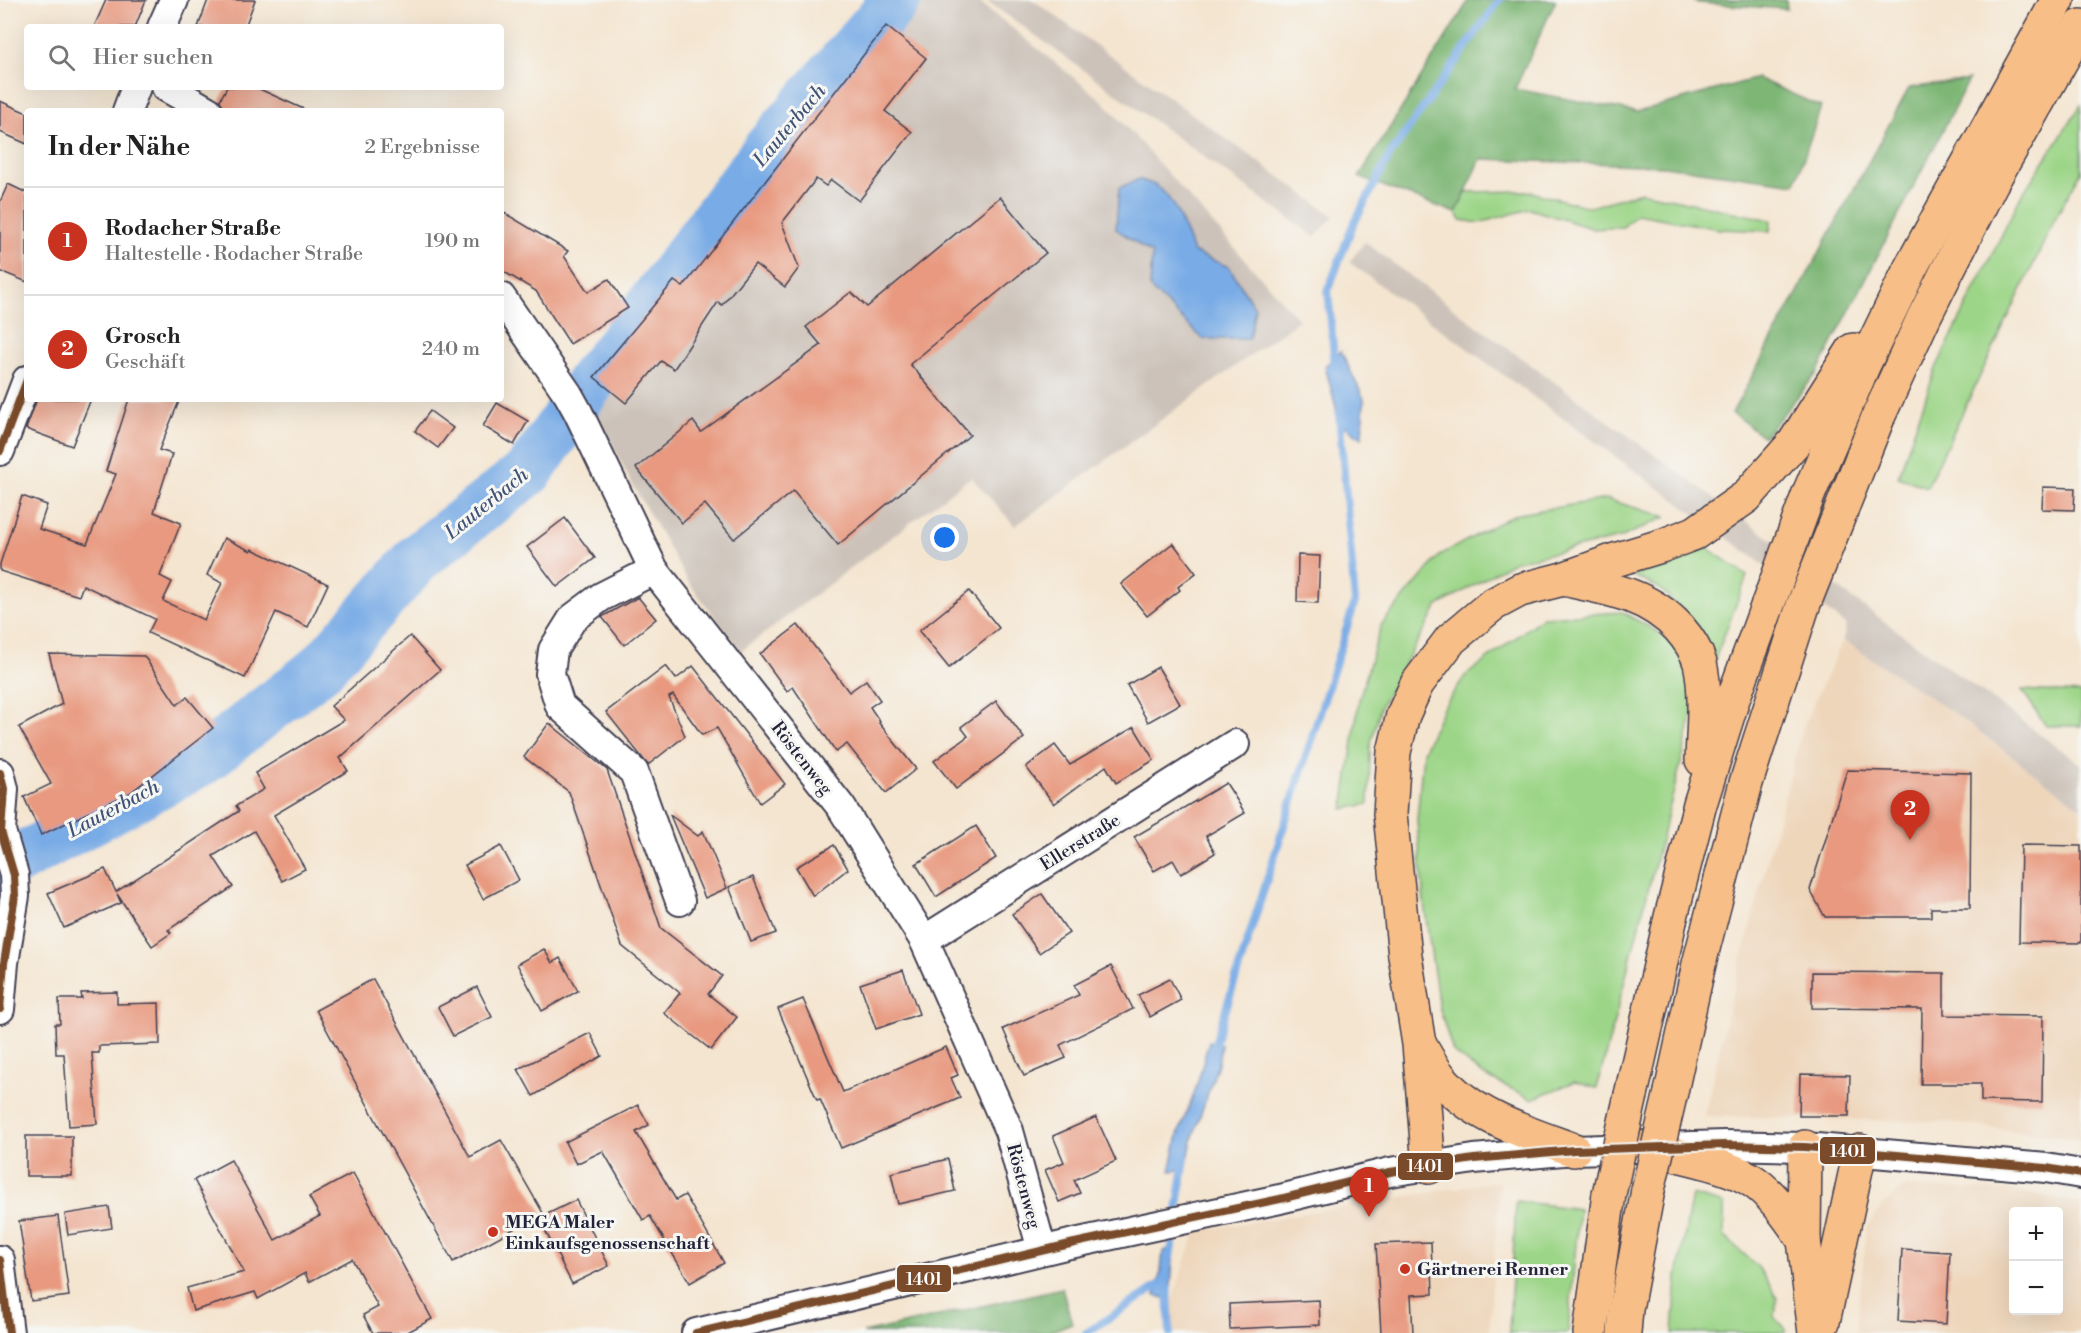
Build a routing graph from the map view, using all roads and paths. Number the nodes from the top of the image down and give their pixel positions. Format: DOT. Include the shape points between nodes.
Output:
graph roads {
  1 [pos="174,0"];
  2 [pos="2058,0"];
  3 [pos="163,24"];
  4 [pos="2081,26"];
  5 [pos="135,90"];
  6 [pos="171,90"];
  7 [pos="128,108"];
  8 [pos="203,108"];
  9 [pos="1911,267"];
  10 [pos="504,301"];
  11 [pos="24,388"];
  12 [pos="0,451"];
  13 [pos="654,570"];
  14 [pos="1563,579"];
  15 [pos="1235,744"];
  16 [pos="0,774"];
  17 [pos="1700,804"];
  18 [pos="1,831"];
  19 [pos="680,901"];
  20 [pos="924,940"];
  21 [pos="0,1009"];
  22 [pos="1419,1044"];
  23 [pos="1805,1146"];
  24 [pos="1646,1148"];
  25 [pos="1574,1150"];
  26 [pos="1860,1151"];
  27 [pos="1429,1167"];
  28 [pos="2081,1174"];
  29 [pos="1804,1240"];
  30 [pos="1042,1250"];
  31 [pos="0,1260"];
  32 [pos="9,1333"];
  33 [pos="696,1333"];
  34 [pos="1590,1333"];
  35 [pos="1624,1333"];
  36 [pos="1815,1333"];
  37 [pos="1821,1333"];
  1 -- 3 [label="street"];
  2 -- 9 [label="highway"];
  4 -- 35 [label="highway, bridge" via="1991,184 1924,317 1879,415 1803,606 1746,783 1699,964 1648,1190"];
  5 -- 7 [label="street"];
  6 -- 8 [label="street"];
  9 -- 14 [label="highway" via="1842,365 1794,443 1746,497 1695,532"];
  9 -- 17 [label="highway" via="1863,366 1809,493 1733,699"];
  10 -- 13 [label="street, Röstenweg" via="573,403"];
  11 -- 12 [label="street"];
  13 -- 19 [label="street" via="601,597 573,618 553,650 550,674 560,706 634,772"];
  13 -- 20 [label="street, Röstenweg" via="841,807"];
  14 -- 17 [label="highway" via="1621,591 1649,603 1689,640 1700,663 1704,710"];
  14 -- 22 [label="highway" via="1520,590 1492,605 1451,639 1418,684 1403,715 1394,752 1390,814"];
  15 -- 20 [label="street, Ellerstraße"];
  16 -- 18 [label="street" via="4,789"];
  17 -- 34 [label="highway, bridge" via="1610,1194"];
  18 -- 21 [label="street" via="14,874 15,896"];
  20 -- 30 [label="street, Röstenweg" via="1010,1131"];
  22 -- 25 [label="highway" via="1440,1077 1465,1100 1506,1124"];
  22 -- 27 [label="highway"];
  23 -- 24 [label="street"];
  23 -- 26 [label="street"];
  23 -- 29 [label="highway"];
  24 -- 25 [label="street"];
  24 -- 29 [label="highway" via="1727,1169 1749,1179 1786,1213"];
  25 -- 27 [label="street"];
  26 -- 28 [label="street"];
  26 -- 37 [label="highway"];
  27 -- 30 [label="street" via="1390,1172"];
  29 -- 36 [label="highway"];
  30 -- 33 [label="street"];
  31 -- 32 [label="street"];
}
